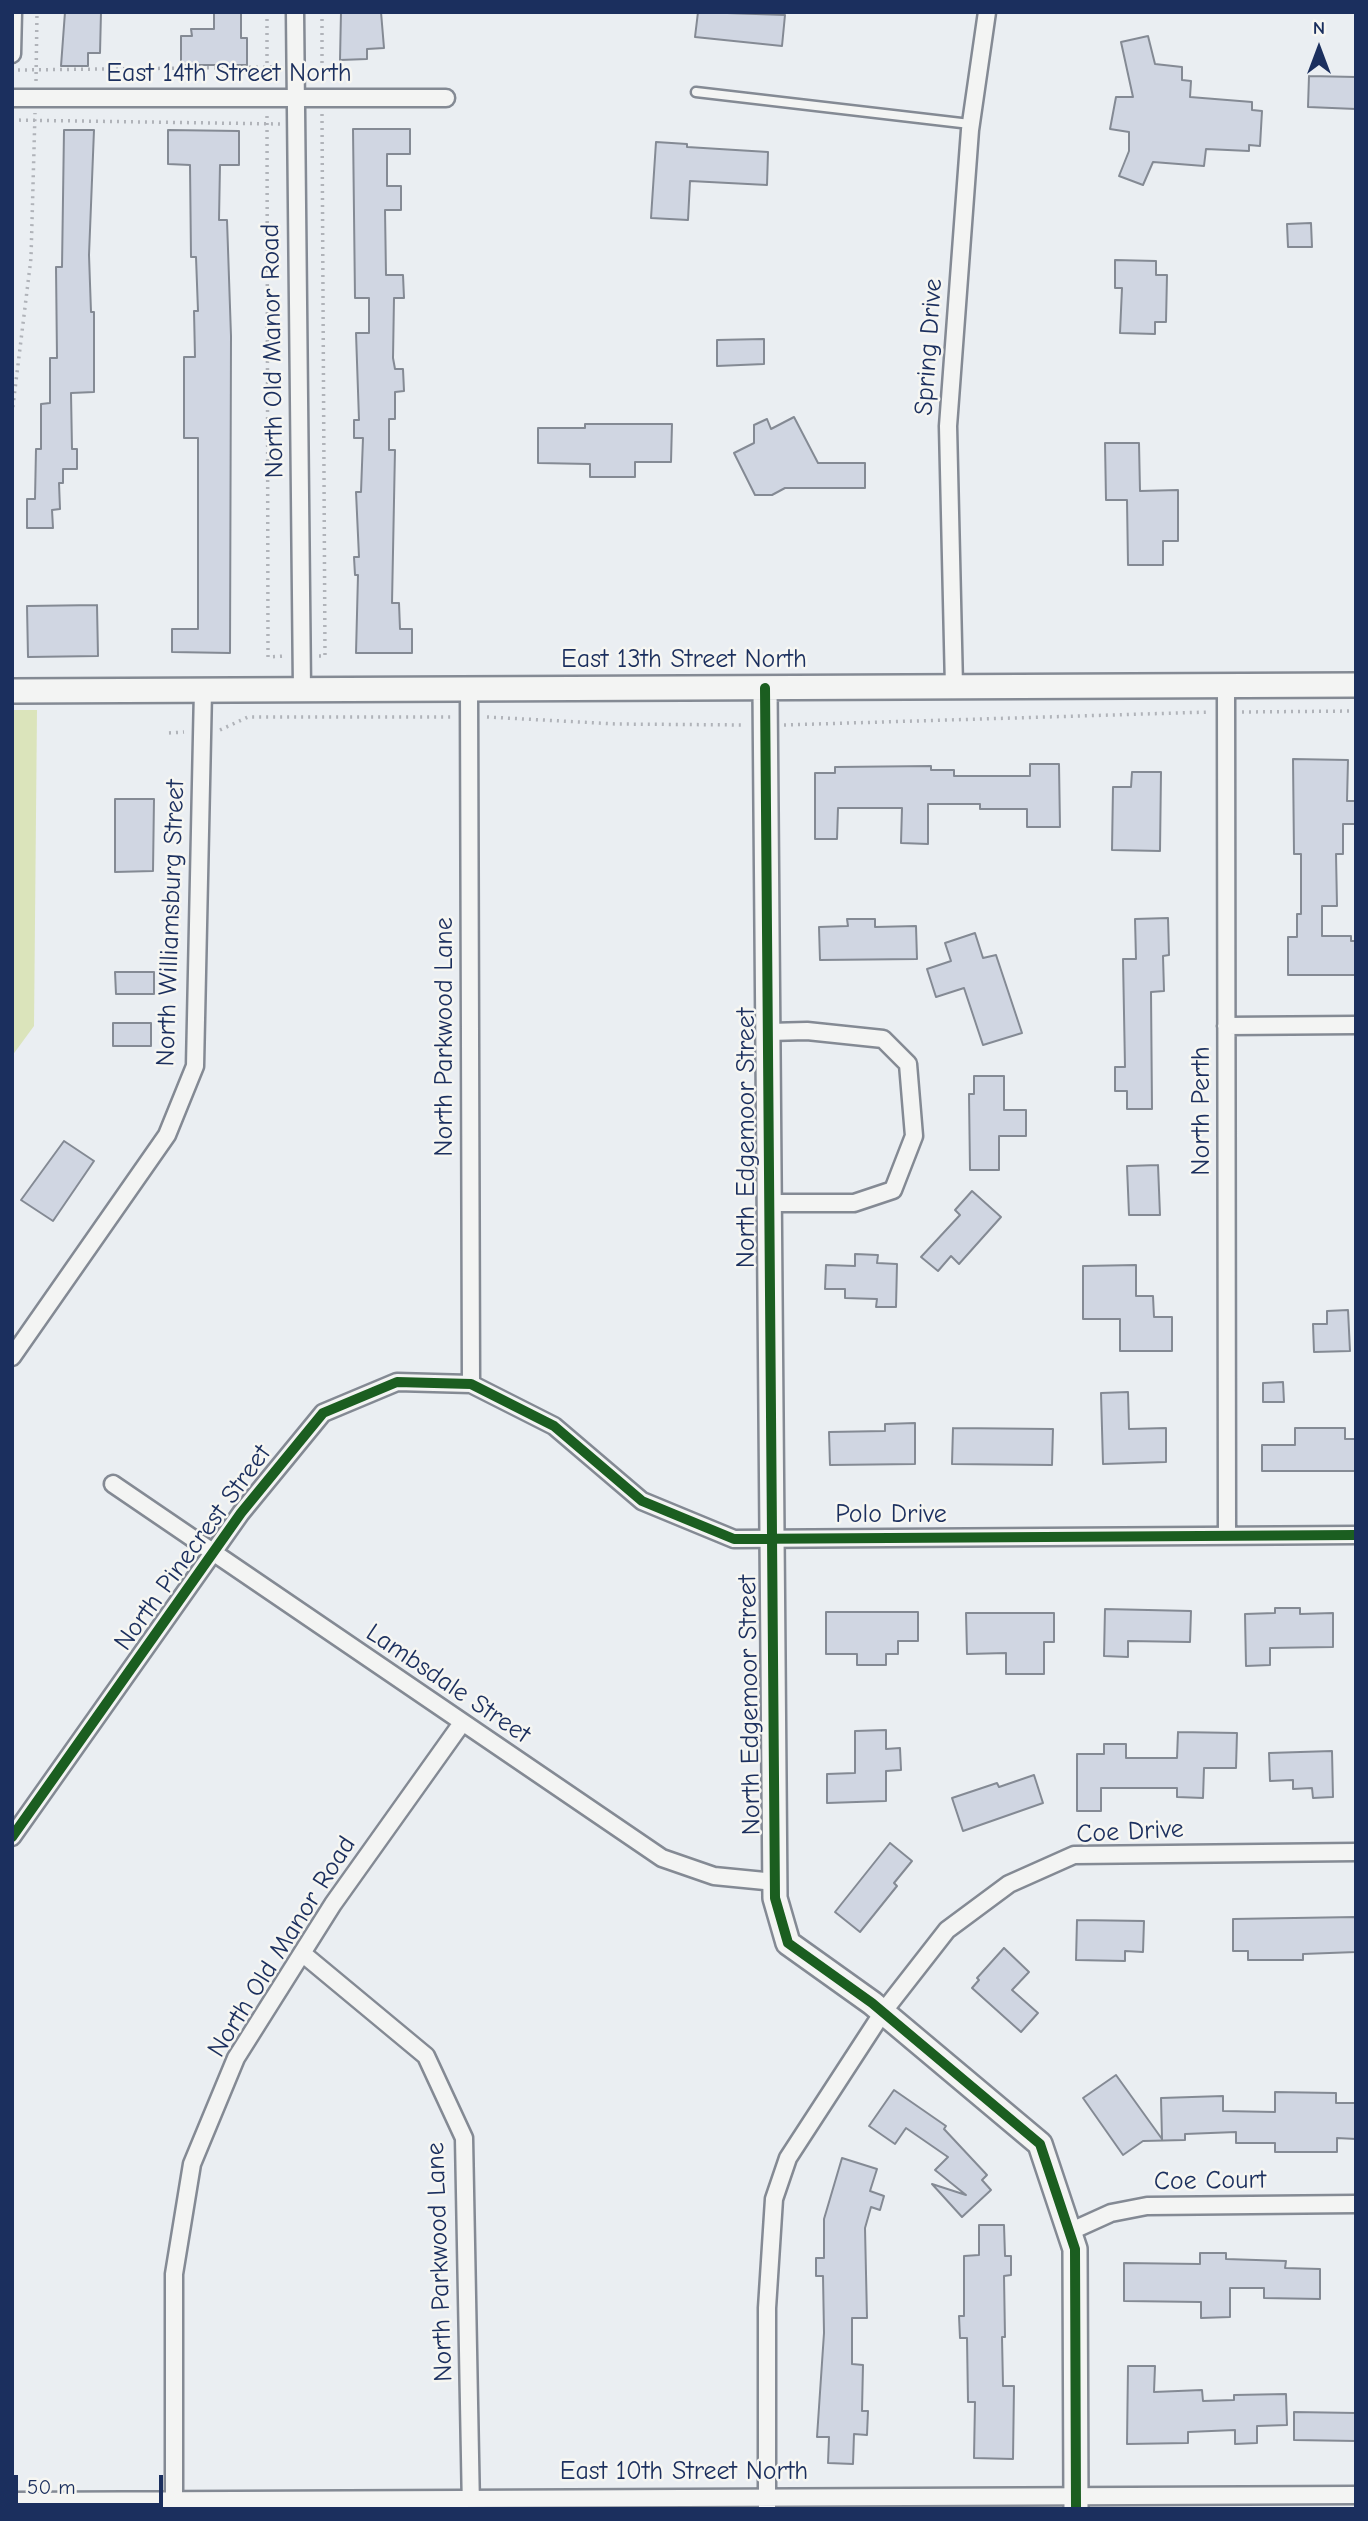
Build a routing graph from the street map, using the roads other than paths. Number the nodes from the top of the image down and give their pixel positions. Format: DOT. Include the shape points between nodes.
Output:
graph roads {
  1 [pos="13,12"];
  2 [pos="295,12"];
  3 [pos="987,12"];
  4 [pos="12,54"];
  5 [pos="696,92"];
  6 [pos="12,98"];
  7 [pos="446,98"];
  8 [pos="295,99"];
  9 [pos="970,124"];
  10 [pos="1356,685"];
  11 [pos="1226,686"];
  12 [pos="954,687"];
  13 [pos="765,688"];
  14 [pos="302,689"];
  15 [pos="468,689"];
  16 [pos="203,690"];
  17 [pos="12,691"];
  18 [pos="1356,1025"];
  19 [pos="1226,1026"];
  20 [pos="769,1032"];
  21 [pos="770,1203"];
  22 [pos="12,1357"];
  23 [pos="471,1384"];
  24 [pos="113,1484"];
  25 [pos="1356,1535"];
  26 [pos="1227,1536"];
  27 [pos="771,1538"];
  28 [pos="213,1553"];
  29 [pos="462,1723"];
  30 [pos="12,1837"];
  31 [pos="1356,1852"];
  32 [pos="775,1882"];
  33 [pos="302,1953"];
  34 [pos="883,2012"];
  35 [pos="1356,2204"];
  36 [pos="1069,2232"];
  37 [pos="1356,2495"];
  38 [pos="12,2501"];
  39 [pos="767,2502"];
  40 [pos="1076,2502"];
  41 [pos="471,2503"];
  42 [pos="174,2504"];
  1 -- 4 [label="street"];
  2 -- 8 [label="street, North Old Manor Road"];
  3 -- 9 [label="street, Spring Drive"];
  5 -- 9 [label="lane"];
  6 -- 8 [label="street, East 14th Street North"];
  7 -- 8 [label="street, East 14th Street North"];
  8 -- 14 [label="street, North Old Manor Road"];
  9 -- 12 [label="street, Spring Drive" via="948,426"];
  10 -- 11 [label="street, East 13th Street North"];
  11 -- 12 [label="street, East 13th Street North"];
  11 -- 19 [label="street, North Perth"];
  12 -- 13 [label="street, East 13th Street North"];
  13 -- 15 [label="street, East 13th Street North"];
  13 -- 20 [label="street, North Edgemoor Street"];
  14 -- 15 [label="street, East 13th Street North"];
  14 -- 16 [label="street, East 13th Street North"];
  15 -- 23 [label="street, North Parkwood Lane"];
  16 -- 17 [label="street, East 13th Street North"];
  16 -- 22 [label="street, North Williamsburg Street" via="195,1066 167,1135"];
  18 -- 19 [label="street"];
  19 -- 26 [label="street, North Perth"];
  20 -- 21 [label="street, North Edgemoor Street"];
  20 -- 21 [label="street" via="883,1039 908,1064 914,1136 893,1190 854,1203"];
  21 -- 27 [label="street, North Edgemoor Street"];
  23 -- 27 [label="street, Polo Drive" via="554,1426 642,1501 734,1539"];
  23 -- 28 [label="street, North Pinecrest Street" via="397,1382 323,1413"];
  24 -- 28 [label="street, Lambsdale Street"];
  25 -- 26 [label="street, Polo Drive"];
  26 -- 27 [label="street, Polo Drive"];
  27 -- 32 [label="street, North Edgemoor Street"];
  28 -- 29 [label="street, Lambsdale Street"];
  28 -- 30 [label="street, North Pinecrest Street"];
  29 -- 32 [label="street, Lambsdale Street" via="662,1858 714,1876"];
  29 -- 33 [label="street, North Old Manor Road"];
  31 -- 34 [label="street, Coe Drive" via="1074,1855 1009,1884 947,1930"];
  32 -- 34 [label="street, North Edgemoor Street" via="788,1943"];
  33 -- 41 [label="street, North Parkwood Lane" via="426,2056 464,2138"];
  33 -- 42 [label="street, North Old Manor Road" via="236,2058 192,2164 174,2274"];
  34 -- 36 [label="street, North Edgemoor Street" via="1040,2144"];
  34 -- 39 [label="street, Coe Drive" via="788,2158 774,2199 767,2308"];
  35 -- 36 [label="street, Coe Court" via="1147,2206 1111,2213"];
  36 -- 40 [label="street, North Edgemoor Street" via="1075,2249"];
  37 -- 40 [label="street, East 10th Street North"];
  38 -- 42 [label="street, East 10th Street North"];
  39 -- 40 [label="street, East 10th Street North"];
  39 -- 41 [label="street, East 10th Street North"];
  41 -- 42 [label="street, East 10th Street North"];
}
